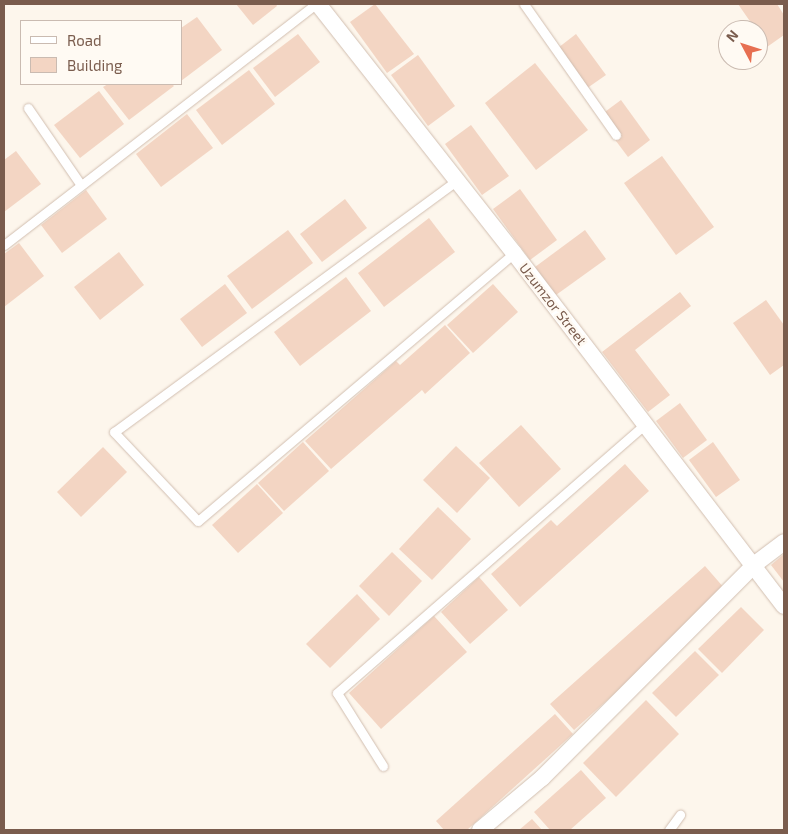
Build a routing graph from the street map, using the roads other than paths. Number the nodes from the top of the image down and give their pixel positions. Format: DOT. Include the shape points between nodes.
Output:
graph roads {
  1 [pos="317,4"];
  2 [pos="524,4"];
  3 [pos="28,108"];
  4 [pos="616,135"];
  5 [pos="456,181"];
  6 [pos="81,185"];
  7 [pos="4,245"];
  8 [pos="514,254"];
  9 [pos="646,424"];
  10 [pos="784,542"];
  11 [pos="755,564"];
  12 [pos="784,606"];
  13 [pos="383,766"];
  14 [pos="680,815"];
  15 [pos="480,830"];
  16 [pos="669,830"];
  1 -- 5 [label="street, Uzumzor Street"];
  1 -- 6 [label="lane"];
  2 -- 4 [label="lane"];
  3 -- 6 [label="lane"];
  5 -- 8 [label="street, Uzumzor Street"];
  5 -- 8 [label="lane" via="114,432 198,521"];
  6 -- 7 [label="lane"];
  8 -- 9 [label="street, Uzumzor Street"];
  9 -- 11 [label="street, Uzumzor Street"];
  9 -- 13 [label="lane" via="337,693"];
  10 -- 11 [label="street"];
  11 -- 12 [label="street, Uzumzor Street"];
  11 -- 15 [label="street" via="542,778"];
  14 -- 16 [label="lane"];
}
